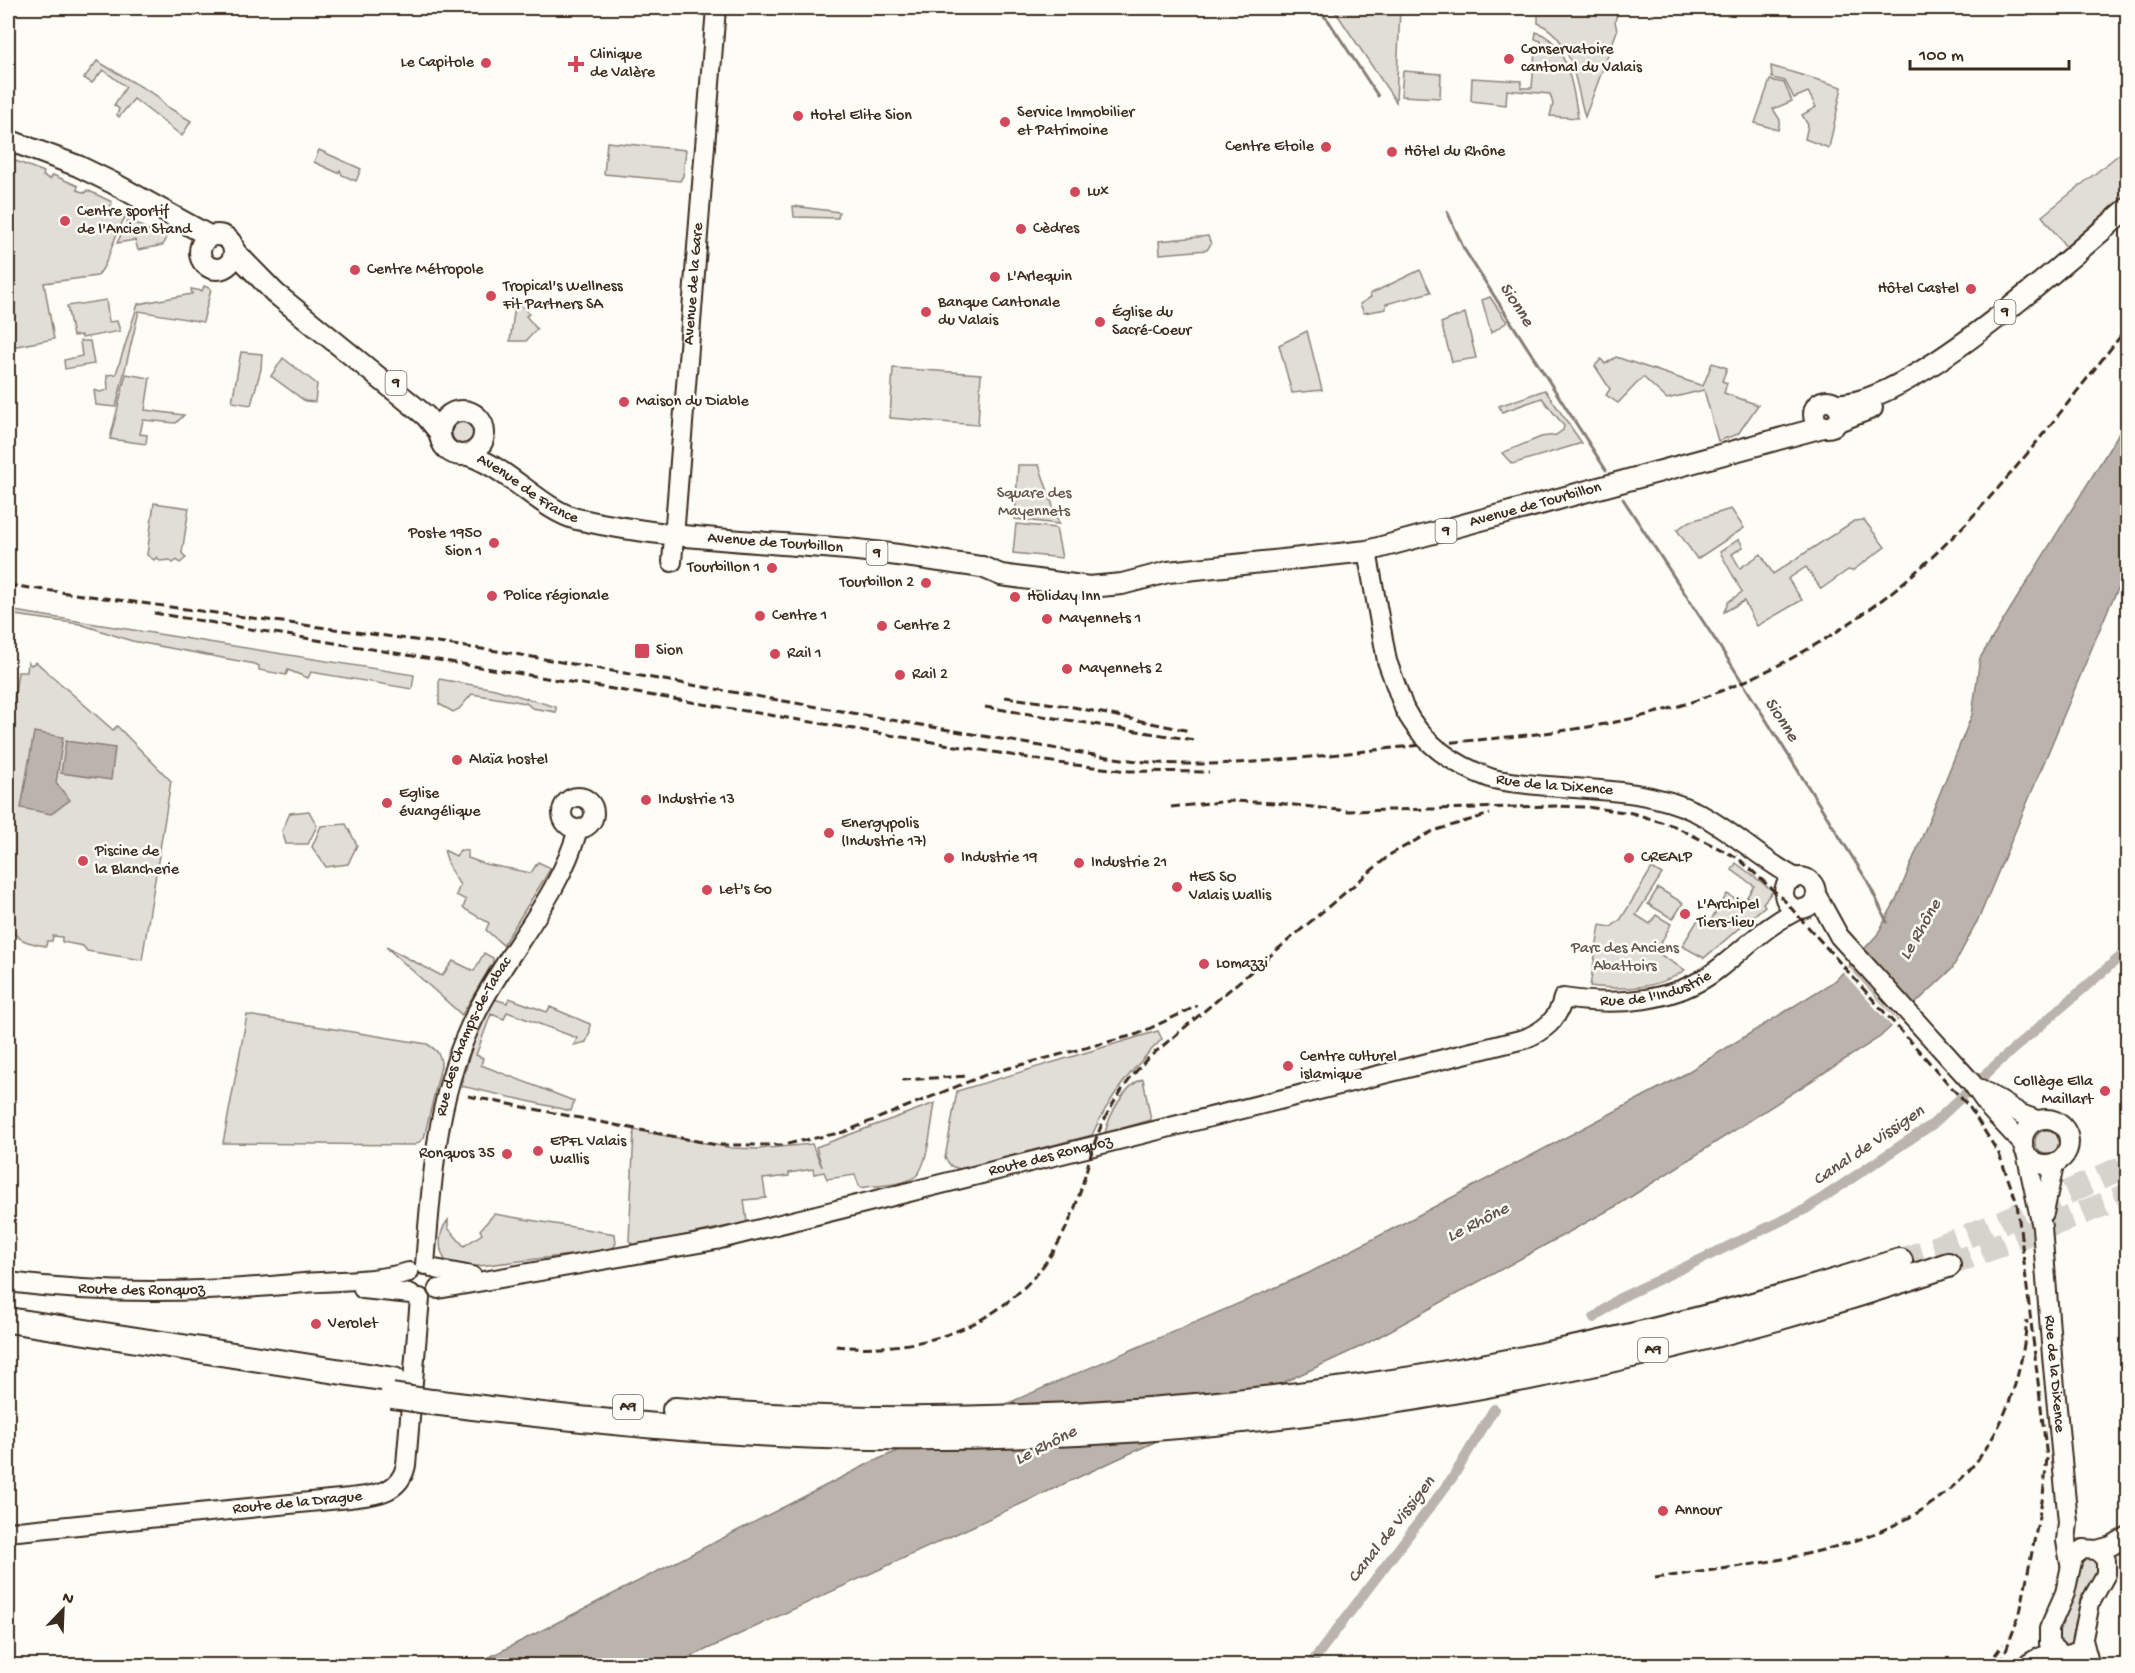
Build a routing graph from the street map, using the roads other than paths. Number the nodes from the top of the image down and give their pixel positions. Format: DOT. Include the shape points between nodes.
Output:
graph roads {
  1 [pos="716,8"];
  2 [pos="8,140"];
  3 [pos="2127,208"];
  4 [pos="2127,222"];
  5 [pos="204,243"];
  6 [pos="229,259"];
  7 [pos="342,347"];
  8 [pos="454,412"];
  9 [pos="1828,416"];
  10 [pos="440,433"];
  11 [pos="485,435"];
  12 [pos="468,455"];
  13 [pos="589,521"];
  14 [pos="674,535"];
  15 [pos="1367,551"];
  16 [pos="672,561"];
  17 [pos="578,829"];
  18 [pos="1788,888"];
  19 [pos="1816,894"];
  20 [pos="1802,909"];
  21 [pos="1840,938"];
  22 [pos="1738,952"];
  23 [pos="1563,998"];
  24 [pos="1979,1092"];
  25 [pos="2029,1117"];
  26 [pos="2025,1150"];
  27 [pos="2054,1165"];
  28 [pos="2043,1227"];
  29 [pos="1900,1261"];
  30 [pos="1948,1264"];
  31 [pos="423,1269"];
  32 [pos="516,1274"];
  33 [pos="8,1282"];
  34 [pos="274,1287"];
  35 [pos="438,1289"];
  36 [pos="416,1296"];
  37 [pos="8,1320"];
  38 [pos="8,1336"];
  39 [pos="393,1388"];
  40 [pos="432,1393"];
  41 [pos="1356,1397"];
  42 [pos="2068,1522"];
  43 [pos="8,1532"];
  44 [pos="2127,1536"];
  45 [pos="2092,1549"];
  46 [pos="2127,1550"];
  47 [pos="2070,1564"];
  48 [pos="2106,1574"];
  49 [pos="2049,1629"];
  50 [pos="2084,1632"];
  51 [pos="2067,1658"];
  52 [pos="2018,1665"];
  53 [pos="2025,1665"];
  54 [pos="2090,1665"];
  1 -- 14 [label="street, Avenue de la Gare"];
  2 -- 5 [label="main road" via="78,166 129,191 185,235"];
  3 -- 9 [label="main road, Avenue de Tourbillon / 9" via="2005,312 1953,350 1870,398"];
  4 -- 9 [label="main road, Avenue de Tourbillon / 9" via="1991,337 1895,396"];
  5 -- 6 [label="main road" via="218,235 228,238"];
  5 -- 6 [label="main road" via="206,265 216,269"];
  6 -- 7 [label="main road, 9"];
  7 -- 8 [label="main road, 9" via="426,404"];
  7 -- 10 [label="main road, 9" via="426,416"];
  8 -- 10 [label="main road" via="445,419"];
  8 -- 11 [label="main road" via="476,415 483,423"];
  9 -- 15 [label="main road, Avenue de Tourbillon / 9" via="1797,425 1759,444"];
  10 -- 12 [label="main road" via="449,451"];
  11 -- 12 [label="main road" via="479,449"];
  11 -- 13 [label="main road, Avenue de France / 9" via="510,463"];
  12 -- 13 [label="main road, Avenue de France / 9" via="488,462 569,517"];
  13 -- 14 [label="main road, Avenue de France / 9"];
  14 -- 15 [label="main road, Avenue de Tourbillon / 9" via="849,549 982,567 1001,575 1089,587 1122,584 1168,572"];
  14 -- 16 [label="street, Avenue de la Gare"];
  15 -- 18 [label="street, Rue de la Dixence, bridge" via="1387,661 1404,708 1418,730 1442,753 1493,779 1525,786 1652,797 1697,812 1740,839"];
  17 -- 31 [label="street, Rue des Champs-de-Tabac" via="563,869 483,999 457,1054 440,1119"];
  18 -- 19 [label="street" via="1811,882"];
  18 -- 20 [label="street" via="1791,906"];
  18 -- 22 [label="street, Rue de l'Industrie" via="1773,913"];
  19 -- 20 [label="street" via="1812,904"];
  19 -- 21 [label="street"];
  20 -- 21 [label="street"];
  20 -- 22 [label="street, Rue de l'Industrie" via="1780,920"];
  21 -- 24 [label="street"];
  22 -- 23 [label="street, Rue de l'Industrie" via="1708,977 1662,996 1618,1002"];
  23 -- 32 [label="street, Route des Ronquoz" via="1557,1016 1548,1026 1524,1039 716,1240"];
  24 -- 25 [label="street, Rue de la Dixence"];
  24 -- 26 [label="street"];
  25 -- 26 [label="street"];
  25 -- 27 [label="street, Rue de la Dixence" via="2056,1121 2068,1135 2066,1154"];
  26 -- 27 [label="street" via="2039,1165"];
  26 -- 28 [label="street, Rue de la Dixence"];
  27 -- 28 [label="street, Rue de la Dixence"];
  28 -- 42 [label="street, Rue de la Dixence"];
  29 -- 41 [label="highway, A9" via="1751,1306"];
  30 -- 41 [label="highway, A9" via="1800,1311 1656,1350 1506,1381"];
  31 -- 32 [label="street, Route des Ronquoz" via="458,1275"];
  31 -- 34 [label="street, Route des Ronquoz" via="377,1279"];
  31 -- 35 [label="street" via="440,1277"];
  31 -- 36 [label="street" via="406,1283"];
  32 -- 35 [label="street, Route des Ronquoz"];
  33 -- 34 [label="street, Route des Ronquoz" via="108,1292"];
  34 -- 36 [label="street, Route des Ronquoz" via="377,1289"];
  35 -- 36 [label="street" via="429,1298"];
  36 -- 43 [label="street, Route de la Drague" via="406,1466 391,1489 359,1497"];
  37 -- 39 [label="highway, A9"];
  38 -- 39 [label="highway, A9"];
  39 -- 40 [label="highway, A9"];
  40 -- 41 [label="highway, A9" via="824,1416 963,1417"];
  40 -- 41 [label="highway, A9" via="619,1422 808,1435 936,1437 1086,1433 1237,1421"];
  42 -- 45 [label="street"];
  42 -- 47 [label="street, Rue de la Dixence"];
  44 -- 45 [label="street" via="2111,1546"];
  45 -- 47 [label="street" via="2077,1552"];
  45 -- 48 [label="street" via="2106,1560"];
  46 -- 48 [label="street"];
  47 -- 49 [label="street" via="2066,1593"];
  48 -- 50 [label="street" via="2090,1603"];
  49 -- 51 [label="street" via="2049,1644"];
  49 -- 52 [label="street"];
  50 -- 51 [label="street" via="2076,1653"];
  50 -- 54 [label="street"];
  51 -- 53 [label="street" via="2043,1656"];
}
